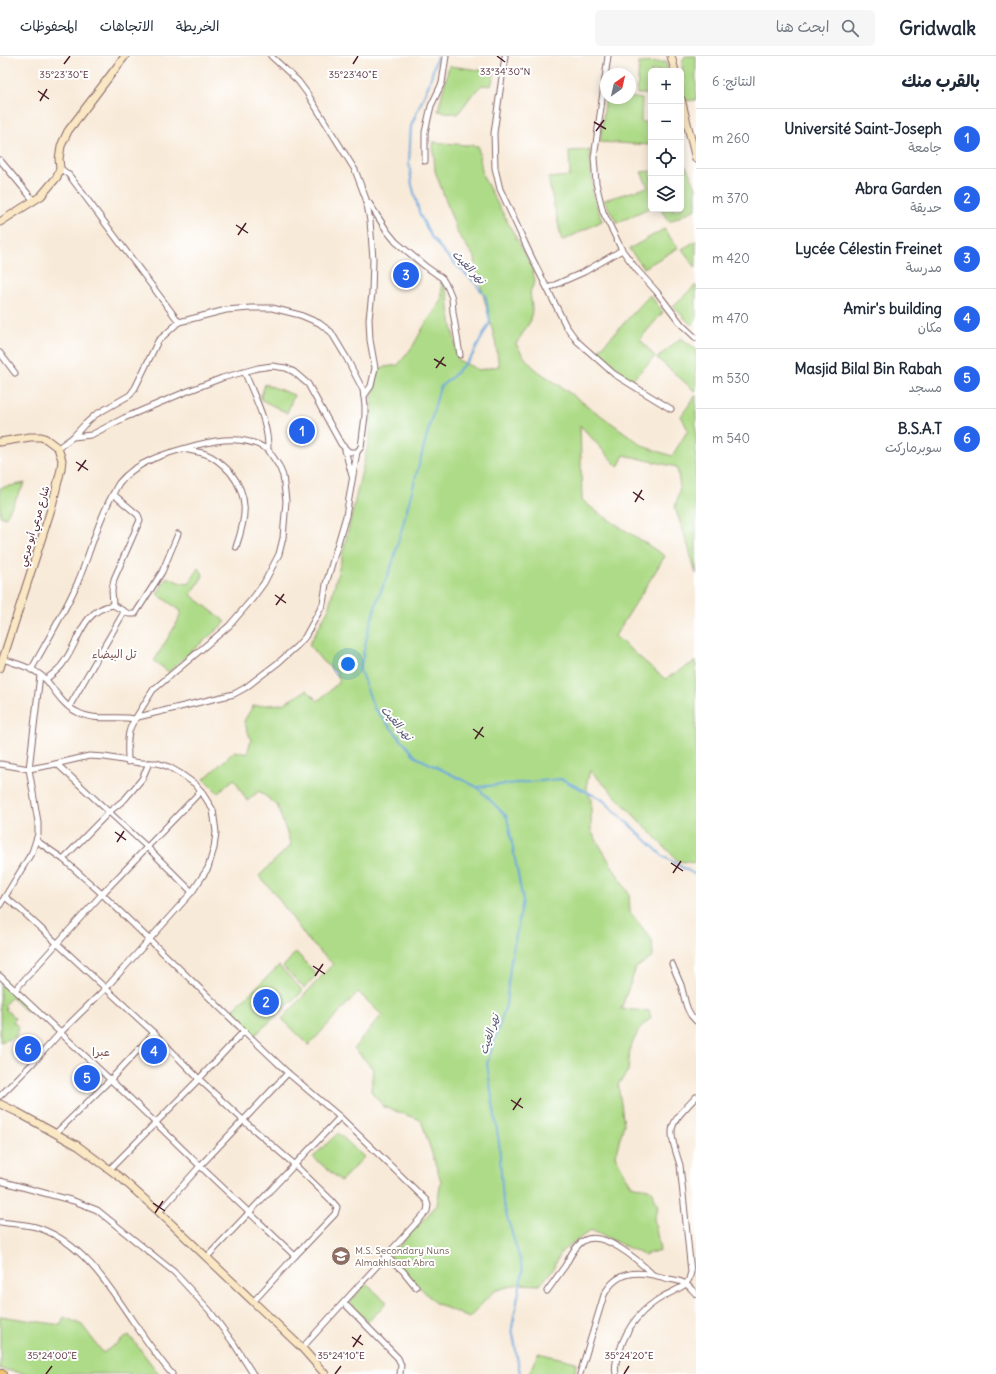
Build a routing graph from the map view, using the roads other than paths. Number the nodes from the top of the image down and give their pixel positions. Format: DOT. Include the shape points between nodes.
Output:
graph roads {
  1 [pos="125,56"];
  2 [pos="271,56"];
  3 [pos="446,56"];
  4 [pos="505,56"];
  5 [pos="608,56"];
  6 [pos="671,56"];
  7 [pos="674,68"];
  8 [pos="682,104"];
  9 [pos="696,159"];
  10 [pos="0,160"];
  11 [pos="425,161"];
  12 [pos="60,168"];
  13 [pos="366,199"];
  14 [pos="34,201"];
  15 [pos="0,222"];
  16 [pos="622,250"];
  17 [pos="548,288"];
  18 [pos="180,322"];
  19 [pos="696,338"];
  20 [pos="0,353"];
  21 [pos="460,355"];
  22 [pos="244,372"];
  23 [pos="16,373"];
  24 [pos="364,396"];
  25 [pos="671,409"];
  26 [pos="73,437"];
  27 [pos="0,442"];
  28 [pos="58,448"];
  29 [pos="184,448"];
  30 [pos="267,449"];
  31 [pos="345,450"];
  32 [pos="357,452"];
  33 [pos="353,479"];
  34 [pos="113,494"];
  35 [pos="178,534"];
  36 [pos="236,547"];
  37 [pos="113,605"];
  38 [pos="124,612"];
  39 [pos="3,659"];
  40 [pos="0,668"];
  41 [pos="31,670"];
  42 [pos="40,675"];
  43 [pos="46,679"];
  44 [pos="69,707"];
  45 [pos="135,719"];
  46 [pos="128,762"];
  47 [pos="149,763"];
  48 [pos="0,764"];
  49 [pos="57,764"];
  50 [pos="29,769"];
  51 [pos="201,791"];
  52 [pos="109,812"];
  53 [pos="37,841"];
  54 [pos="147,847"];
  55 [pos="63,859"];
  56 [pos="192,892"];
  57 [pos="102,894"];
  58 [pos="5,898"];
  59 [pos="0,905"];
  60 [pos="149,939"];
  61 [pos="57,944"];
  62 [pos="672,964"];
  63 [pos="0,976"];
  64 [pos="105,989"];
  65 [pos="15,990"];
  66 [pos="696,1020"];
  67 [pos="244,1031"];
  68 [pos="60,1033"];
  69 [pos="154,1033"];
  70 [pos="288,1073"];
  71 [pos="199,1079"];
  72 [pos="110,1080"];
  73 [pos="0,1096"];
  74 [pos="696,1097"];
  75 [pos="0,1104"];
  76 [pos="340,1117"];
  77 [pos="244,1121"];
  78 [pos="156,1123"];
  79 [pos="56,1133"];
  80 [pos="294,1164"];
  81 [pos="200,1166"];
  82 [pos="110,1169"];
  83 [pos="0,1181"];
  84 [pos="159,1212"];
  85 [pos="249,1212"];
  86 [pos="0,1222"];
  87 [pos="295,1256"];
  88 [pos="386,1256"];
  89 [pos="207,1257"];
  90 [pos="653,1274"];
  91 [pos="686,1284"];
  92 [pos="416,1287"];
  93 [pos="547,1291"];
  94 [pos="696,1294"];
  95 [pos="253,1302"];
  96 [pos="344,1303"];
  97 [pos="302,1348"];
  98 [pos="172,1374"];
  99 [pos="253,1374"];
  100 [pos="325,1374"];
  101 [pos="400,1374"];
  102 [pos="580,1374"];
  103 [pos="616,1374"];
  1 -- 12 [label="main road" via="68,131 61,146"];
  2 -- 13 [label="street" via="307,93 352,165"];
  3 -- 11 [label="street" via="442,83 431,106 425,132"];
  4 -- 17 [label="street" via="494,134 495,168 500,189"];
  5 -- 16 [label="street" via="594,170 604,212"];
  6 -- 7 [label="main road"];
  8 -- 9 [label="main road"];
  10 -- 14 [label="street"];
  12 -- 14 [label="main road" via="48,188"];
  12 -- 18 [label="street" via="69,175"];
  13 -- 21 [label="street" via="396,242 442,278 452,298"];
  13 -- 24 [label="street" via="373,258 369,319 375,368 371,386"];
  14 -- 15 [label="main road"];
  16 -- 17 [label="street" via="584,272"];
  16 -- 19 [label="street" via="643,279"];
  17 -- 25 [label="street" via="566,326 577,341 614,374"];
  18 -- 24 [label="street" via="226,310 252,308 272,308 310,318 331,332 361,383"];
  18 -- 26 [label="street" via="158,341 130,395 96,415"];
  20 -- 23 [label="street"];
  22 -- 26 [label="street" via="183,393 91,435"];
  22 -- 30 [label="street" via="263,418"];
  22 -- 31 [label="street" via="272,366 286,368 303,379 312,389"];
  24 -- 32 [label="street" via="364,428 361,447"];
  26 -- 28 [label="street"];
  27 -- 28 [label="main road" via="41,437"];
  28 -- 39 [label="main road, شارع مرعي أبو مرعي" via="62,460 60,476"];
  29 -- 30 [label="street" via="230,439 246,440"];
  29 -- 34 [label="street" via="149,461 132,471 119,483"];
  29 -- 36 [label="street" via="209,455 225,467 236,480 245,506 243,526"];
  30 -- 45 [label="street" via="279,466 286,501 286,518 279,554 264,583 229,626 153,690"];
  31 -- 32 [label="street"];
  31 -- 33 [label="street"];
  32 -- 33 [label="street"];
  33 -- 45 [label="street" via="323,604 301,642 279,662 234,694"];
  34 -- 37 [label="street" via="138,515 140,520 114,579"];
  34 -- 41 [label="street" via="77,584"];
  35 -- 38 [label="street" via="162,572 140,608 135,614"];
  37 -- 38 [label="street"];
  37 -- 43 [label="street" via="91,616 65,662"];
  38 -- 44 [label="street"];
  39 -- 40 [label="main road, شارع مرعي أبو مرعي"];
  39 -- 41 [label="street"];
  41 -- 42 [label="street"];
  42 -- 43 [label="street"];
  42 -- 50 [label="street"];
  43 -- 44 [label="street"];
  44 -- 45 [label="street" via="96,718"];
  45 -- 46 [label="street" via="128,736"];
  46 -- 47 [label="street"];
  46 -- 49 [label="street" via="89,756"];
  47 -- 51 [label="street" via="170,767"];
  47 -- 52 [label="street" via="142,779"];
  48 -- 50 [label="street"];
  49 -- 50 [label="street"];
  49 -- 52 [label="street"];
  50 -- 53 [label="street" via="38,822"];
  51 -- 54 [label="street"];
  51 -- 56 [label="street" via="213,810 216,832 208,868"];
  52 -- 54 [label="street"];
  52 -- 55 [label="street"];
  53 -- 55 [label="street"];
  53 -- 58 [label="street"];
  54 -- 56 [label="street"];
  54 -- 57 [label="street"];
  55 -- 57 [label="street"];
  56 -- 60 [label="street"];
  57 -- 60 [label="street"];
  57 -- 61 [label="street"];
  58 -- 59 [label="street"];
  58 -- 61 [label="street"];
  60 -- 64 [label="street"];
  60 -- 67 [label="street"];
  61 -- 64 [label="street"];
  61 -- 65 [label="street"];
  62 -- 66 [label="street" via="686,1007"];
  63 -- 65 [label="street"];
  64 -- 68 [label="street"];
  64 -- 69 [label="street"];
  65 -- 68 [label="street"];
  67 -- 70 [label="street"];
  67 -- 71 [label="street"];
  68 -- 72 [label="street"];
  68 -- 73 [label="street"];
  69 -- 71 [label="street"];
  69 -- 72 [label="street"];
  70 -- 76 [label="street"];
  70 -- 77 [label="street"];
  71 -- 77 [label="street"];
  71 -- 78 [label="street"];
  72 -- 78 [label="street"];
  72 -- 79 [label="street"];
  74 -- 91 [label="street" via="678,1116 671,1131 680,1165 691,1272"];
  75 -- 79 [label="main road"];
  76 -- 80 [label="street"];
  76 -- 88 [label="street" via="422,1196 428,1205 427,1211"];
  77 -- 80 [label="street"];
  77 -- 81 [label="street"];
  78 -- 81 [label="street"];
  78 -- 82 [label="street"];
  79 -- 82 [label="main road"];
  80 -- 85 [label="street"];
  80 -- 87 [label="street" via="337,1207 335,1214"];
  81 -- 84 [label="street"];
  81 -- 85 [label="street"];
  82 -- 84 [label="main road"];
  83 -- 99 [label="street" via="74,1201 97,1210 174,1272 209,1310"];
  84 -- 89 [label="main road"];
  85 -- 87 [label="street"];
  85 -- 89 [label="street"];
  86 -- 98 [label="street" via="39,1228 78,1252 113,1291"];
  87 -- 95 [label="street"];
  88 -- 92 [label="street"];
  88 -- 96 [label="street"];
  89 -- 95 [label="main road"];
  90 -- 91 [label="street"];
  90 -- 93 [label="street" via="625,1250 593,1238 577,1246"];
  90 -- 102 [label="street" via="645,1272 620,1276 608,1286"];
  91 -- 94 [label="street"];
  91 -- 103 [label="street" via="648,1306 638,1316 621,1346"];
  95 -- 97 [label="main road"];
  96 -- 97 [label="street"];
  96 -- 101 [label="street" via="398,1358"];
  97 -- 100 [label="main road"];
}
